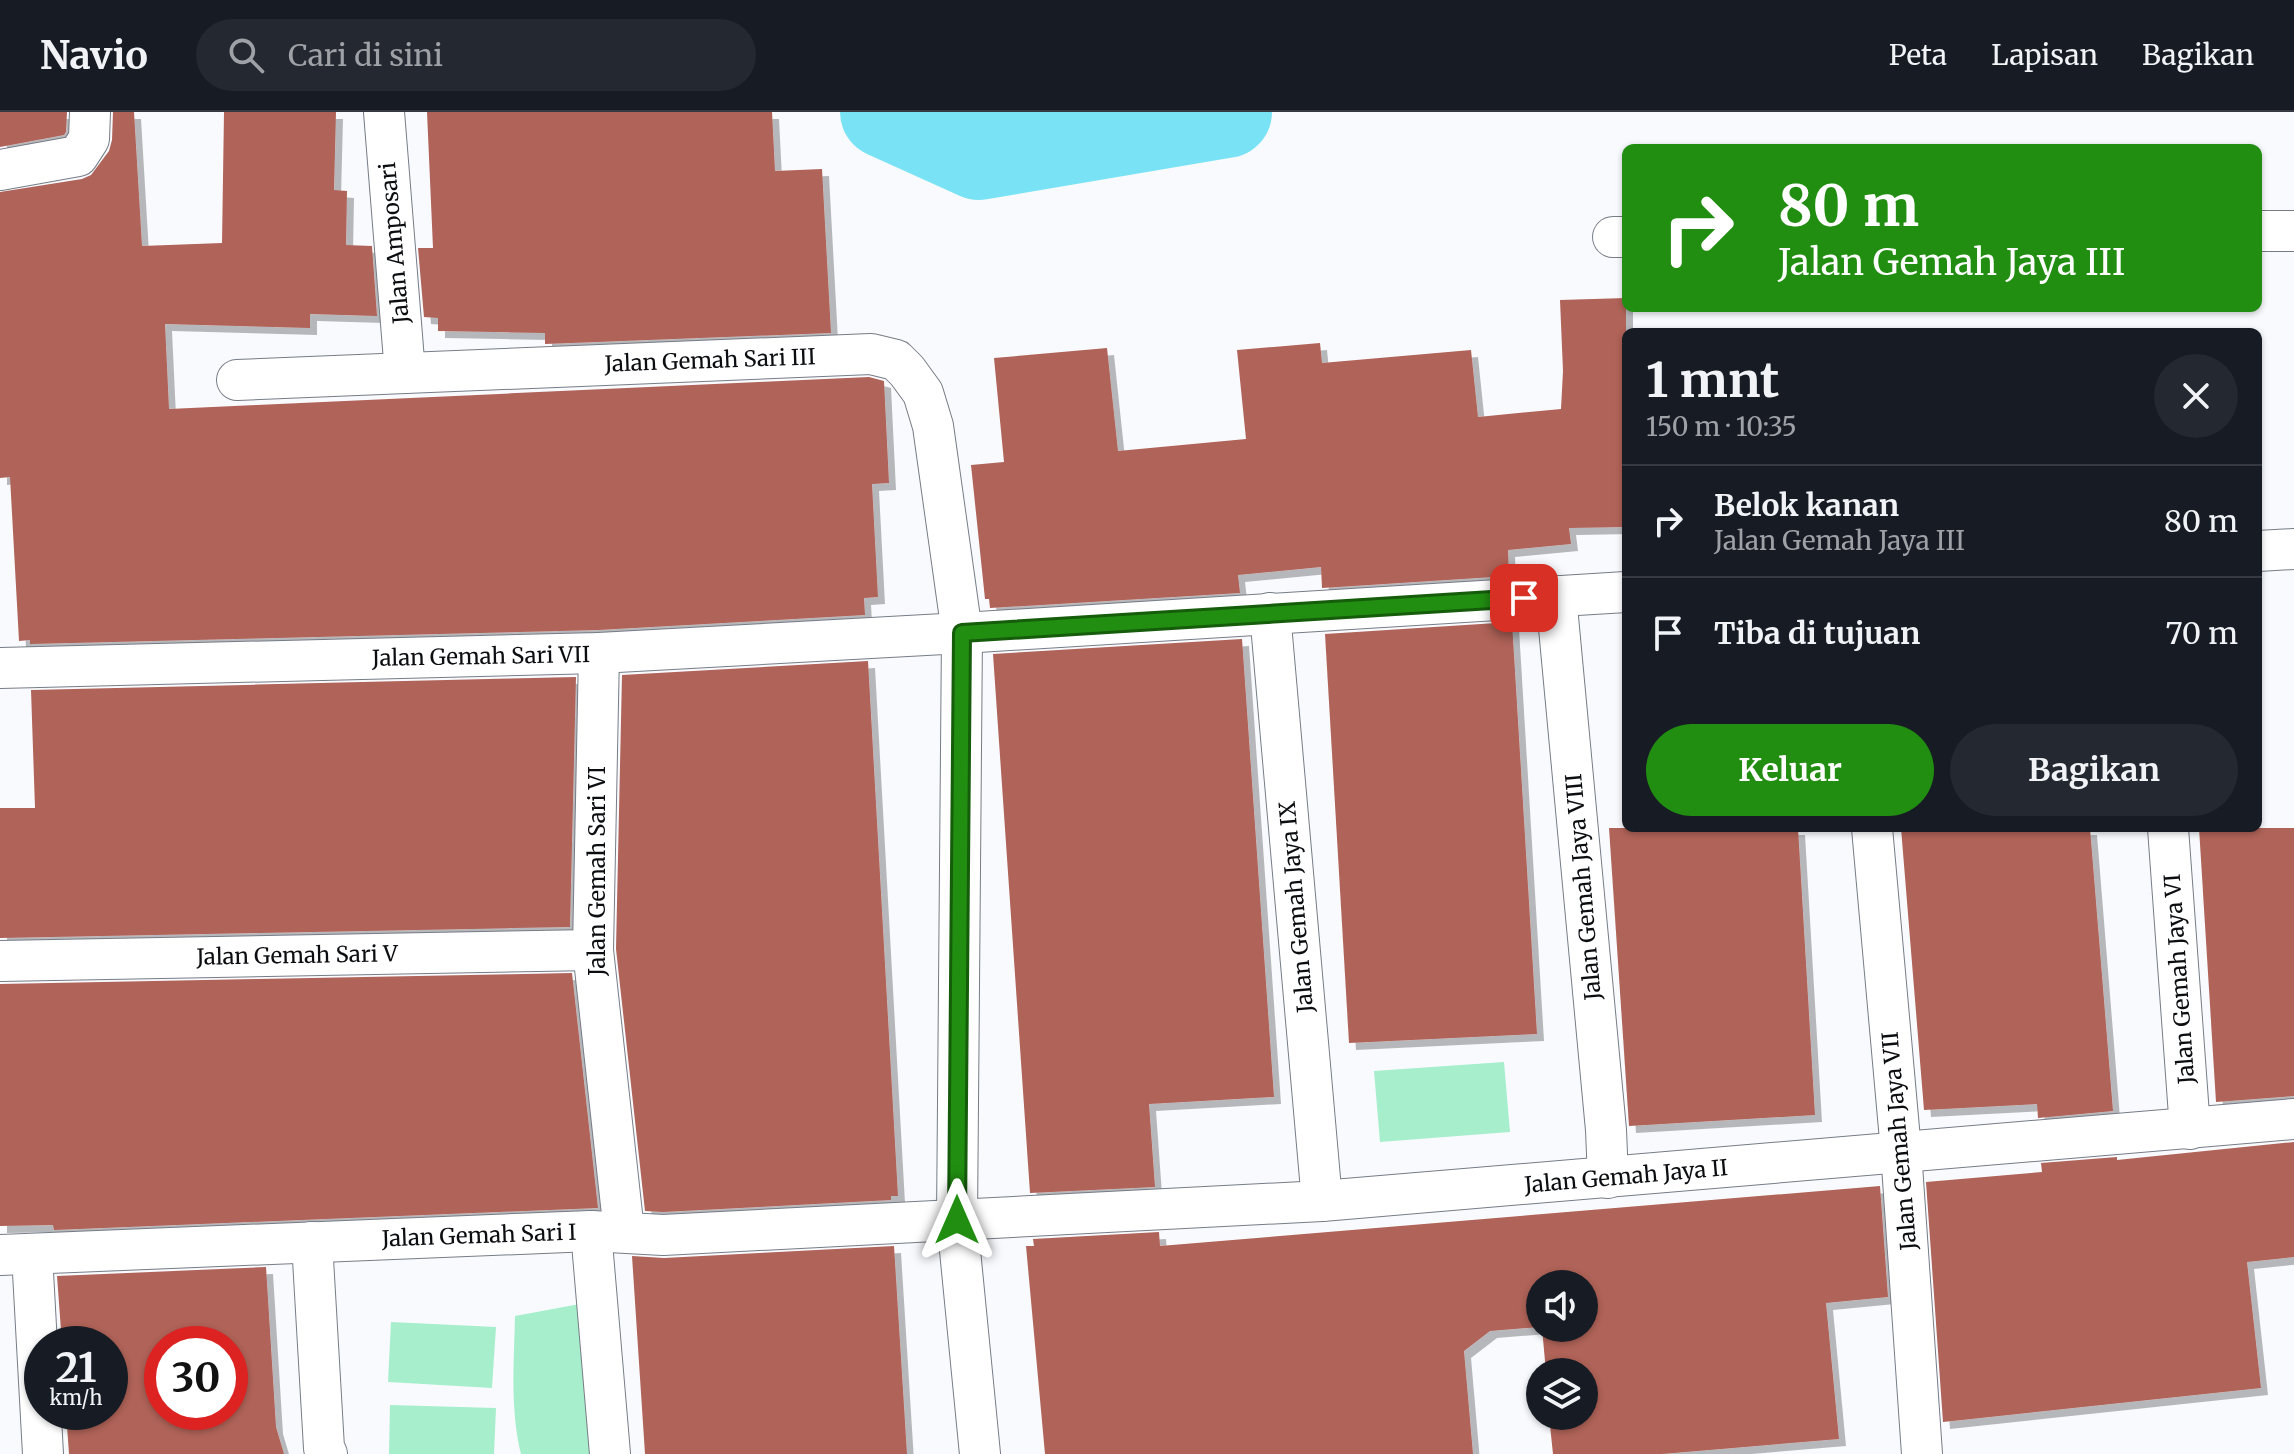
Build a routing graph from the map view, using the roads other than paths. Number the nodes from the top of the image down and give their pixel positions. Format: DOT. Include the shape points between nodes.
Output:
graph roads {
  1 [pos="90,112"];
  2 [pos="384,112"];
  3 [pos="0,170"];
  4 [pos="2262,231"];
  5 [pos="2294,231"];
  6 [pos="405,373"];
  7 [pos="237,380"];
  8 [pos="2294,549"];
  9 [pos="2262,551"];
  10 [pos="1622,592"];
  11 [pos="1556,596"];
  12 [pos="1270,613"];
  13 [pos="962,633"];
  14 [pos="599,653"];
  15 [pos="0,668"];
  16 [pos="1872,832"];
  17 [pos="2168,832"];
  18 [pos="593,950"];
  19 [pos="0,961"];
  20 [pos="2294,1119"];
  21 [pos="2190,1129"];
  22 [pos="1901,1151"];
  23 [pos="1608,1178"];
  24 [pos="1322,1201"];
  25 [pos="957,1220"];
  26 [pos="607,1232"];
  27 [pos="312,1242"];
  28 [pos="16,1254"];
  29 [pos="43,1454"];
  30 [pos="327,1454"];
  31 [pos="610,1454"];
  32 [pos="980,1454"];
  33 [pos="1922,1454"];
  1 -- 3 [label="street" via="89,139 78,156"];
  2 -- 6 [label="street, Jalan Amposari"];
  4 -- 5 [label="street"];
  6 -- 7 [label="street, Jalan Gemah Sari III"];
  6 -- 13 [label="street, Jalan Gemah Sari III" via="871,354 896,360 923,393 933,426"];
  8 -- 9 [label="street"];
  10 -- 11 [label="street, Jalan Gemah Sari VII"];
  11 -- 12 [label="street, Jalan Gemah Sari VII"];
  11 -- 23 [label="street, Jalan Gemah Jaya VIII"];
  12 -- 13 [label="street, Jalan Gemah Sari VII"];
  12 -- 24 [label="street, Jalan Gemah Jaya IX"];
  13 -- 14 [label="street, Jalan Gemah Sari VII"];
  13 -- 25 [label="street, Jalan Gemah Sari III"];
  14 -- 15 [label="street, Jalan Gemah Sari VII"];
  14 -- 18 [label="street, Jalan Gemah Sari VI"];
  16 -- 22 [label="street, Jalan Gemah Jaya VII"];
  17 -- 21 [label="street, Jalan Gemah Jaya VI"];
  18 -- 19 [label="street, Jalan Gemah Sari V"];
  18 -- 26 [label="street, Jalan Gemah Sari VI"];
  20 -- 21 [label="street, Jalan Gemah Jaya II"];
  21 -- 22 [label="street, Jalan Gemah Jaya II"];
  22 -- 23 [label="street, Jalan Gemah Jaya II"];
  22 -- 33 [label="street, Jalan Gemah Jaya VII"];
  23 -- 24 [label="street, Jalan Gemah Jaya II"];
  24 -- 25 [label="street, Jalan Gemah Jaya II"];
  25 -- 26 [label="street, Jalan Gemah Sari I" via="663,1235"];
  25 -- 32 [label="street, Jalan Gemah Sari III"];
  26 -- 27 [label="street, Jalan Gemah Sari I"];
  26 -- 31 [label="street, Jalan Gemah Sari VI"];
  27 -- 28 [label="street, Jalan Gemah Sari I"];
  27 -- 30 [label="street"];
  28 -- 29 [label="street"];
}
